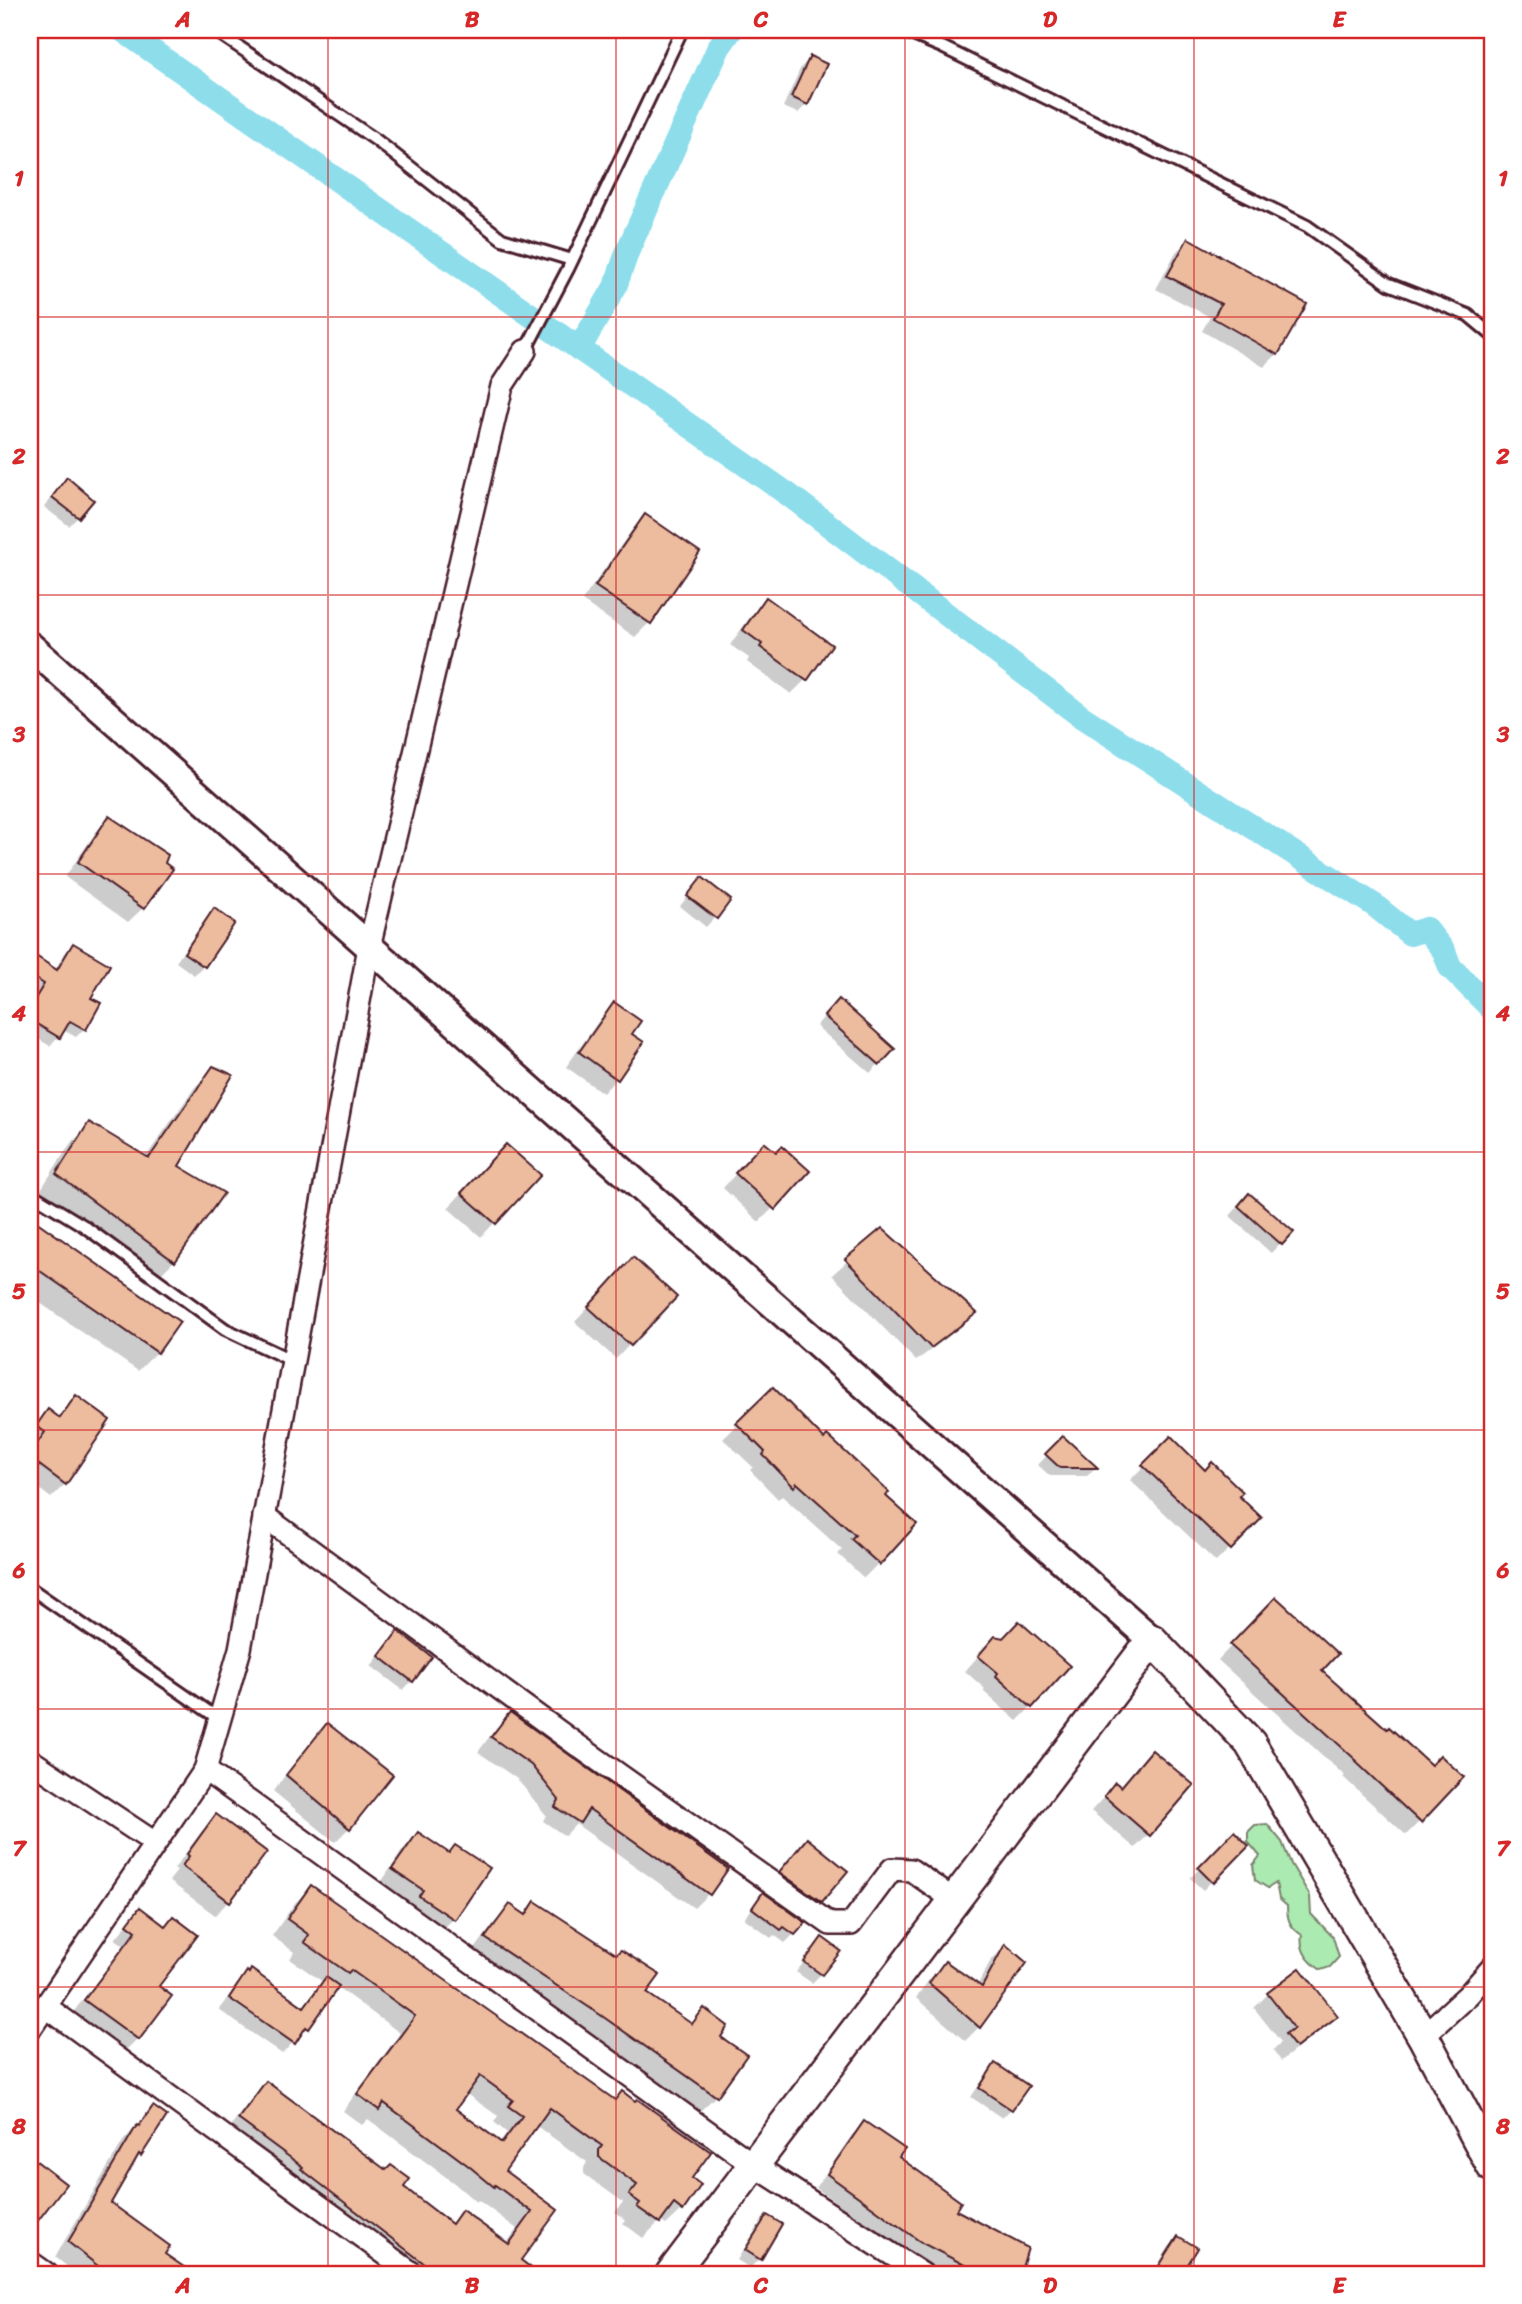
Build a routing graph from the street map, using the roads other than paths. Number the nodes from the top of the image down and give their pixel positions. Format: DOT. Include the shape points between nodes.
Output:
graph roads {
  1 [pos="214,30"];
  2 [pos="682,30"];
  3 [pos="901,30"];
  4 [pos="570,265"];
  5 [pos="1492,335"];
  6 [pos="525,351"];
  7 [pos="30,646"];
  8 [pos="369,947"];
  9 [pos="30,1193"];
  10 [pos="293,1361"];
  11 [pos="264,1516"];
  12 [pos="30,1588"];
  13 [pos="1152,1640"];
  14 [pos="219,1719"];
  15 [pos="30,1760"];
  16 [pos="205,1770"];
  17 [pos="155,1843"];
  18 [pos="954,1900"];
  19 [pos="1492,1968"];
  20 [pos="45,2006"];
  21 [pos="30,2029"];
  22 [pos="1423,2036"];
  23 [pos="754,2165"];
  24 [pos="1492,2166"];
  25 [pos="30,2262"];
  26 [pos="47,2274"];
  27 [pos="413,2274"];
  28 [pos="671,2274"];
  29 [pos="922,2274"];
  1 -- 4 [label="lane" via="376,140 502,239"];
  2 -- 4 [label="lane"];
  3 -- 5 [label="lane" via="1307,226 1389,284 1468,315"];
  4 -- 6 [label="lane"];
  6 -- 8 [label="street" via="502,386"];
  7 -- 8 [label="street"];
  8 -- 10 [label="street"];
  8 -- 13 [label="street"];
  9 -- 10 [label="lane" via="225,1329"];
  10 -- 11 [label="street"];
  11 -- 14 [label="street" via="240,1649"];
  11 -- 18 [label="street" via="830,1924 851,1924 892,1869 911,1870"];
  12 -- 14 [label="lane"];
  13 -- 18 [label="main road"];
  13 -- 22 [label="main road" via="1250,1743"];
  14 -- 16 [label="street"];
  15 -- 17 [label="street"];
  16 -- 17 [label="street"];
  16 -- 23 [label="street"];
  17 -- 20 [label="street"];
  18 -- 23 [label="main road"];
  19 -- 22 [label="street"];
  20 -- 21 [label="street"];
  20 -- 27 [label="street"];
  22 -- 24 [label="main road"];
  23 -- 28 [label="main road"];
  23 -- 29 [label="street"];
  25 -- 26 [label="street"];
}
